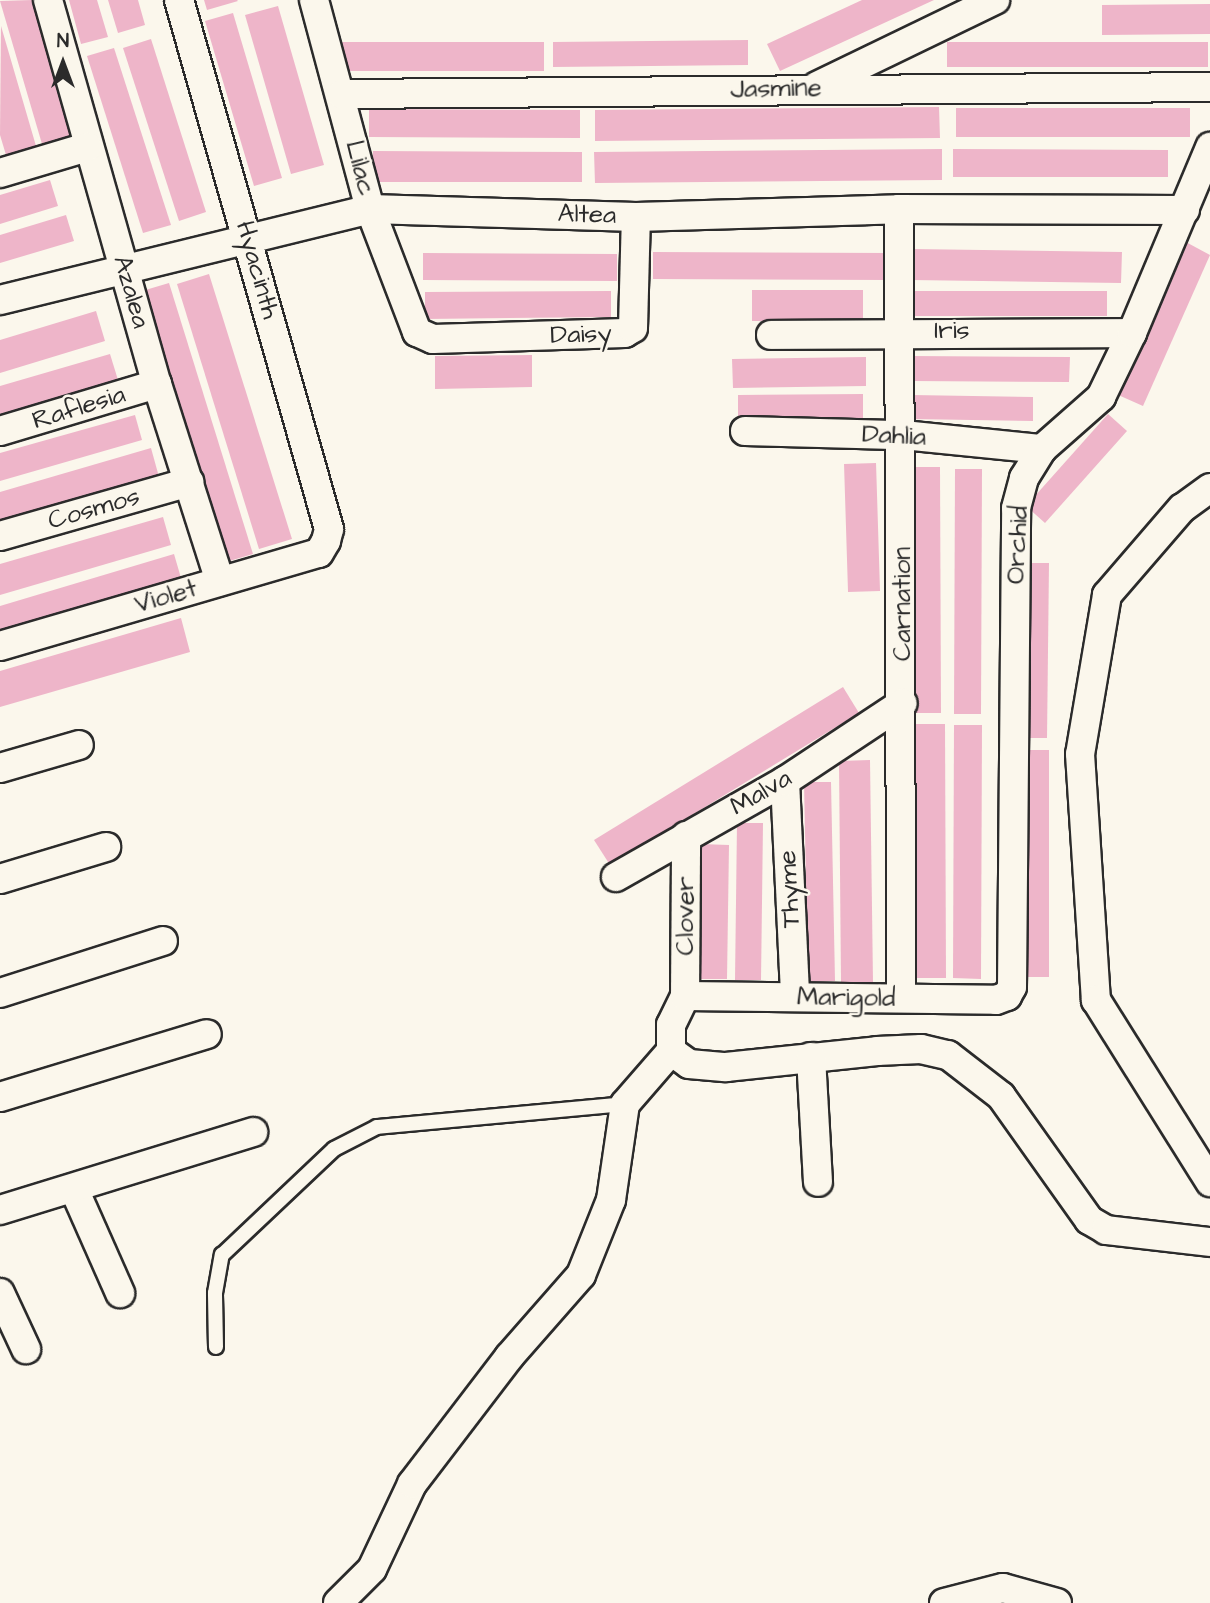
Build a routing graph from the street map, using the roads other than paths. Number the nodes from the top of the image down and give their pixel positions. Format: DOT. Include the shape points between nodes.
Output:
graph roads {
  1 [pos="48,0"];
  2 [pos="179,0"];
  3 [pos="314,0"];
  4 [pos="995,0"];
  5 [pos="1210,87"];
  6 [pos="812,88"];
  7 [pos="342,94"];
  8 [pos="87,147"];
  9 [pos="1210,147"];
  10 [pos="0,173"];
  11 [pos="370,209"];
  12 [pos="899,209"];
  13 [pos="1185,210"];
  14 [pos="636,217"];
  15 [pos="248,238"];
  16 [pos="124,266"];
  17 [pos="0,300"];
  18 [pos="901,331"];
  19 [pos="417,332"];
  20 [pos="1132,333"];
  21 [pos="771,335"];
  22 [pos="157,384"];
  23 [pos="0,431"];
  24 [pos="745,431"];
  25 [pos="903,435"];
  26 [pos="1042,449"];
  27 [pos="188,482"];
  28 [pos="1210,488"];
  29 [pos="0,536"];
  30 [pos="327,541"];
  31 [pos="220,581"];
  32 [pos="0,646"];
  33 [pos="903,703"];
  34 [pos="79,745"];
  35 [pos="0,768"];
  36 [pos="785,781"];
  37 [pos="686,836"];
  38 [pos="106,847"];
  39 [pos="616,877"];
  40 [pos="0,879"];
  41 [pos="163,941"];
  42 [pos="0,993"];
  43 [pos="685,996"];
  44 [pos="1007,996"];
  45 [pos="795,997"];
  46 [pos="901,998"];
  47 [pos="207,1034"];
  48 [pos="671,1051"];
  49 [pos="811,1057"];
  50 [pos="0,1097"];
  51 [pos="625,1104"];
  52 [pos="253,1132"];
  53 [pos="818,1182"];
  54 [pos="1210,1182"];
  55 [pos="74,1189"];
  56 [pos="0,1210"];
  57 [pos="1210,1242"];
  58 [pos="0,1293"];
  59 [pos="120,1293"];
  60 [pos="216,1347"];
  61 [pos="26,1349"];
  62 [pos="338,1603"];
  63 [pos="944,1603"];
  64 [pos="1057,1603"];
  1 -- 8 [label="street, Azalea"];
  2 -- 15 [label="street, Hyacinth"];
  3 -- 7 [label="street, Lilac"];
  4 -- 6 [label="street"];
  5 -- 6 [label="street, Jasmine"];
  6 -- 7 [label="street, Jasmine"];
  7 -- 11 [label="street, Lilac"];
  8 -- 10 [label="street"];
  8 -- 16 [label="street, Azalea"];
  9 -- 13 [label="street, Orchid"];
  11 -- 14 [label="street, Altea"];
  11 -- 15 [label="street, Altea"];
  11 -- 19 [label="street, Lilac"];
  12 -- 13 [label="street, Altea"];
  12 -- 14 [label="street, Altea"];
  12 -- 18 [label="street, Carnation"];
  13 -- 20 [label="street, Orchid"];
  14 -- 19 [label="street, Daisy" via="634,328 625,333 433,339"];
  15 -- 16 [label="street, Altea"];
  15 -- 30 [label="street, Hyacinth" via="329,529"];
  16 -- 17 [label="street, Altea"];
  16 -- 22 [label="street, Azalea"];
  18 -- 20 [label="street, Iris"];
  18 -- 21 [label="street, Iris"];
  18 -- 25 [label="street, Carnation"];
  20 -- 26 [label="street, Orchid" via="1101,397"];
  22 -- 23 [label="street, Raflesia"];
  22 -- 27 [label="street, Azalea"];
  24 -- 25 [label="street, Dahlia"];
  25 -- 26 [label="street, Dahlia"];
  25 -- 33 [label="street, Carnation"];
  26 -- 44 [label="street, Orchid" via="1024,478 1016,508 1012,987"];
  27 -- 29 [label="street, Cosmos"];
  27 -- 31 [label="street, Azalea"];
  28 -- 54 [label="street" via="1182,508 1107,595 1080,754 1096,1000"];
  30 -- 31 [label="street, Violet" via="319,553"];
  31 -- 32 [label="street, Violet"];
  33 -- 36 [label="street, Malva"];
  33 -- 46 [label="street, Carnation"];
  34 -- 35 [label="street"];
  36 -- 37 [label="street, Malva"];
  36 -- 45 [label="street, Thyme"];
  37 -- 39 [label="street, Malva"];
  37 -- 43 [label="street, Clover"];
  38 -- 40 [label="street"];
  41 -- 42 [label="street"];
  43 -- 45 [label="street, Marigold"];
  43 -- 48 [label="street" via="671,1025"];
  44 -- 46 [label="street, Marigold" via="996,1000"];
  45 -- 46 [label="street, Marigold"];
  47 -- 50 [label="street"];
  48 -- 49 [label="street" via="689,1064 726,1067"];
  48 -- 51 [label="street"];
  49 -- 53 [label="street"];
  49 -- 57 [label="street" via="921,1049 948,1055 1000,1096 1089,1220 1106,1230"];
  51 -- 60 [label="lane" via="377,1127 334,1149 222,1255 215,1293"];
  51 -- 62 [label="street" via="611,1200 581,1275 509,1357 412,1484 372,1569"];
  52 -- 55 [label="street"];
  55 -- 56 [label="street"];
  55 -- 59 [label="street"];
  58 -- 61 [label="street"];
  63 -- 64 [label="street" via="1003,1588"];
}
